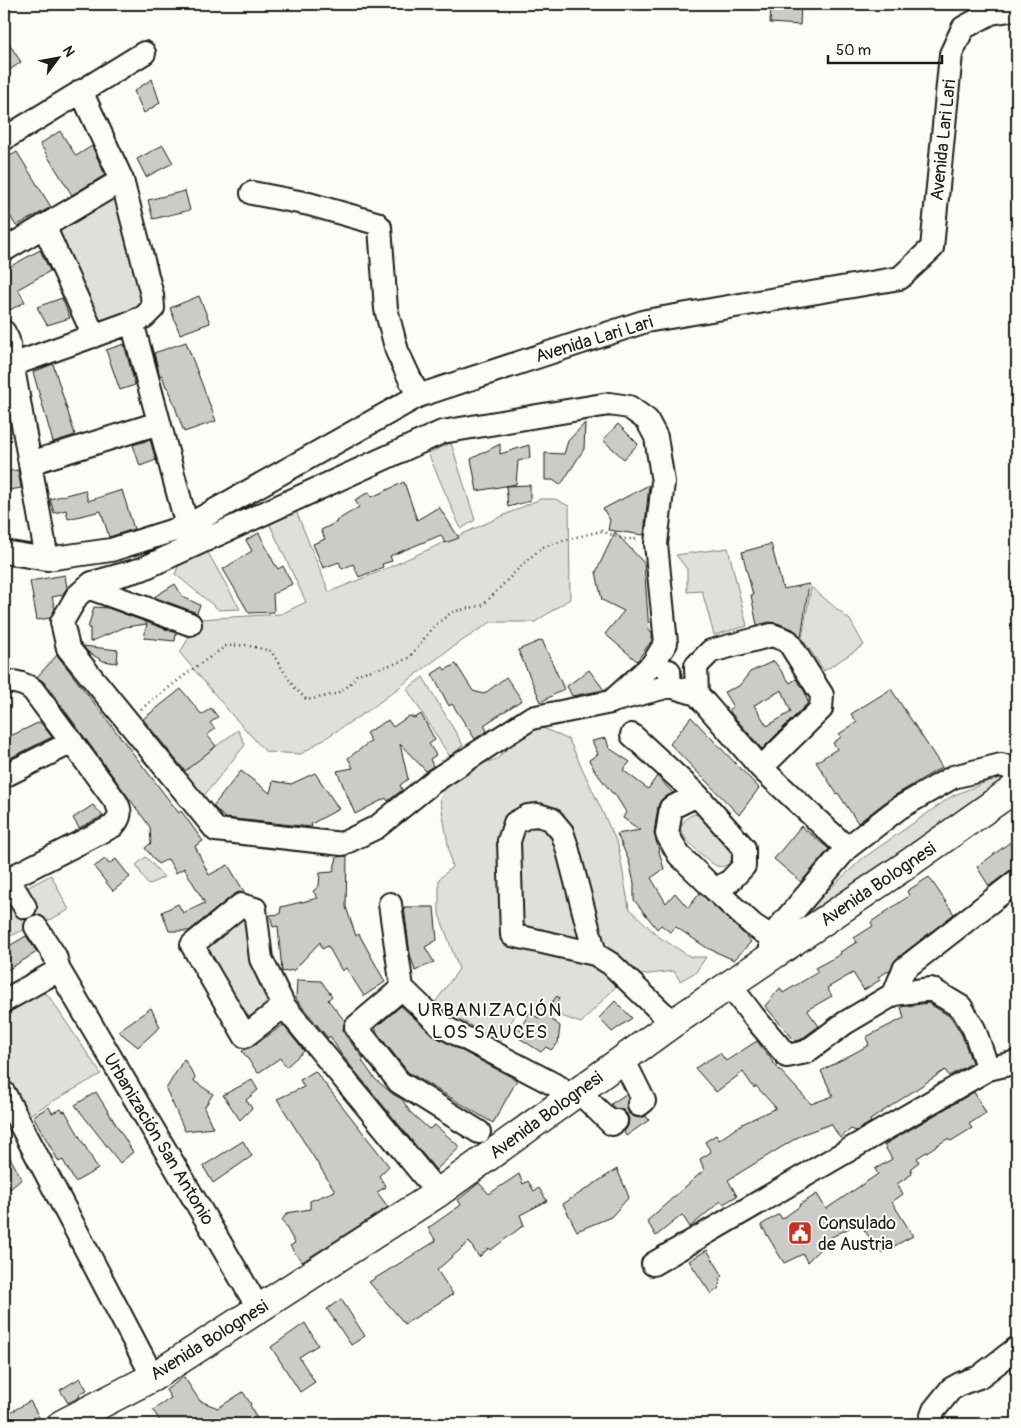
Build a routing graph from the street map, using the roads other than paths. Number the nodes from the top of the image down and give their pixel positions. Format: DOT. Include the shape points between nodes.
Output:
graph roads {
  1 [pos="1017,10"];
  2 [pos="144,53"];
  3 [pos="81,91"];
  4 [pos="6,133"];
  5 [pos="122,180"];
  6 [pos="252,193"];
  7 [pos="44,226"];
  8 [pos="4,250"];
  9 [pos="132,322"];
  10 [pos="4,332"];
  11 [pos="94,336"];
  12 [pos="12,365"];
  13 [pos="418,396"];
  14 [pos="160,423"];
  15 [pos="30,463"];
  16 [pos="187,526"];
  17 [pos="111,550"];
  18 [pos="4,552"];
  19 [pos="47,559"];
  20 [pos="114,575"];
  21 [pos="87,587"];
  22 [pos="190,624"];
  23 [pos="666,643"];
  24 [pos="4,682"];
  25 [pos="670,686"];
  26 [pos="697,694"];
  27 [pos="611,702"];
  28 [pos="632,735"];
  29 [pos="72,742"];
  30 [pos="761,768"];
  31 [pos="4,776"];
  32 [pos="1017,779"];
  33 [pos="1017,787"];
  34 [pos="697,795"];
  35 [pos="847,848"];
  36 [pos="6,880"];
  37 [pos="1017,881"];
  38 [pos="715,890"];
  39 [pos="390,904"];
  40 [pos="25,907"];
  41 [pos="36,927"];
  42 [pos="773,945"];
  43 [pos="595,954"];
  44 [pos="59,970"];
  45 [pos="729,984"];
  46 [pos="402,988"];
  47 [pos="894,994"];
  48 [pos="4,1001"];
  49 [pos="284,1006"];
  50 [pos="673,1023"];
  51 [pos="624,1059"];
  52 [pos="1017,1062"];
  53 [pos="988,1069"];
  54 [pos="4,1093"];
  55 [pos="573,1095"];
  56 [pos="639,1105"];
  57 [pos="616,1121"];
  58 [pos="479,1132"];
  59 [pos="438,1193"];
  60 [pos="653,1264"];
  61 [pos="259,1309"];
  62 [pos="1017,1348"];
  63 [pos="153,1377"];
  64 [pos="62,1424"];
  65 [pos="929,1424"];
  1 -- 13 [label="street, Avenida Lari Lari" via="991,13 963,28 951,54 932,248 900,278 646,321"];
  2 -- 3 [label="street"];
  3 -- 4 [label="street"];
  3 -- 5 [label="street"];
  5 -- 7 [label="street"];
  5 -- 9 [label="street" via="153,303 150,313"];
  6 -- 13 [label="street" via="376,222 380,227 386,309 397,352"];
  7 -- 8 [label="street"];
  7 -- 11 [label="street"];
  9 -- 11 [label="street"];
  9 -- 14 [label="street"];
  10 -- 12 [label="street"];
  11 -- 12 [label="street"];
  12 -- 15 [label="street"];
  13 -- 16 [label="street, Avenida Lari Lari"];
  14 -- 15 [label="street"];
  14 -- 16 [label="street"];
  15 -- 19 [label="street"];
  16 -- 17 [label="street, Avenida Lari Lari"];
  17 -- 19 [label="street, Avenida Lari Lari"];
  17 -- 20 [label="street"];
  18 -- 19 [label="street, Avenida Lari Lari"];
  20 -- 21 [label="street" via="92,582"];
  20 -- 23 [label="street" via="142,569 442,432 609,404 629,407 647,420 656,437 663,482 657,540"];
  21 -- 22 [label="street"];
  21 -- 27 [label="street" via="77,596 62,622 68,648 216,830 342,844 378,827 434,780 531,718"];
  23 -- 25 [label="street"];
  23 -- 27 [label="street" via="652,664"];
  24 -- 29 [label="street" via="25,684 33,690"];
  25 -- 26 [label="street"];
  25 -- 27 [label="street"];
  26 -- 30 [label="street"];
  26 -- 30 [label="street" via="696,666 711,651 772,635 788,641 822,695 821,709"];
  28 -- 34 [label="street"];
  29 -- 31 [label="street"];
  29 -- 36 [label="street" via="116,802 120,814 118,820 113,826"];
  30 -- 35 [label="street"];
  32 -- 35 [label="street" via="1008,766 1000,765 953,777 899,808"];
  33 -- 42 [label="main road, Avenida Bolognesi" via="905,866"];
  34 -- 38 [label="street" via="744,848 744,866 730,881"];
  34 -- 38 [label="street" via="671,808 666,834 679,855"];
  35 -- 42 [label="street"];
  36 -- 40 [label="street"];
  37 -- 47 [label="street" via="904,969"];
  38 -- 42 [label="street"];
  39 -- 46 [label="street"];
  41 -- 44 [label="street, Urbanización San Antonio" via="55,956"];
  42 -- 45 [label="main road, Avenida Bolognesi"];
  43 -- 43 [label="street" via="512,935 509,841 515,824 528,816 551,819 562,832"];
  43 -- 50 [label="street" via="611,964"];
  44 -- 48 [label="street"];
  44 -- 61 [label="street, Urbanización San Antonio"];
  45 -- 47 [label="street" via="787,1056 806,1052 845,1023"];
  45 -- 50 [label="main road, Avenida Bolognesi"];
  46 -- 55 [label="street" via="440,1025"];
  46 -- 58 [label="street" via="356,1027 399,1082"];
  47 -- 53 [label="street" via="931,989 961,1007 974,1029"];
  49 -- 49 [label="street" via="245,1036 192,945 241,906 255,909 261,959"];
  49 -- 59 [label="street"];
  50 -- 51 [label="main road, Avenida Bolognesi"];
  51 -- 55 [label="main road, Avenida Bolognesi"];
  51 -- 56 [label="street" via="644,1101"];
  52 -- 53 [label="street"];
  53 -- 60 [label="street"];
  54 -- 63 [label="street"];
  55 -- 57 [label="street" via="612,1124"];
  55 -- 59 [label="main road, Avenida Bolognesi"];
  59 -- 61 [label="main road, Avenida Bolognesi"];
  61 -- 63 [label="main road, Avenida Bolognesi"];
  62 -- 65 [label="street" via="979,1377 951,1388 934,1410"];
  63 -- 64 [label="main road, Avenida Bolognesi"];
}
